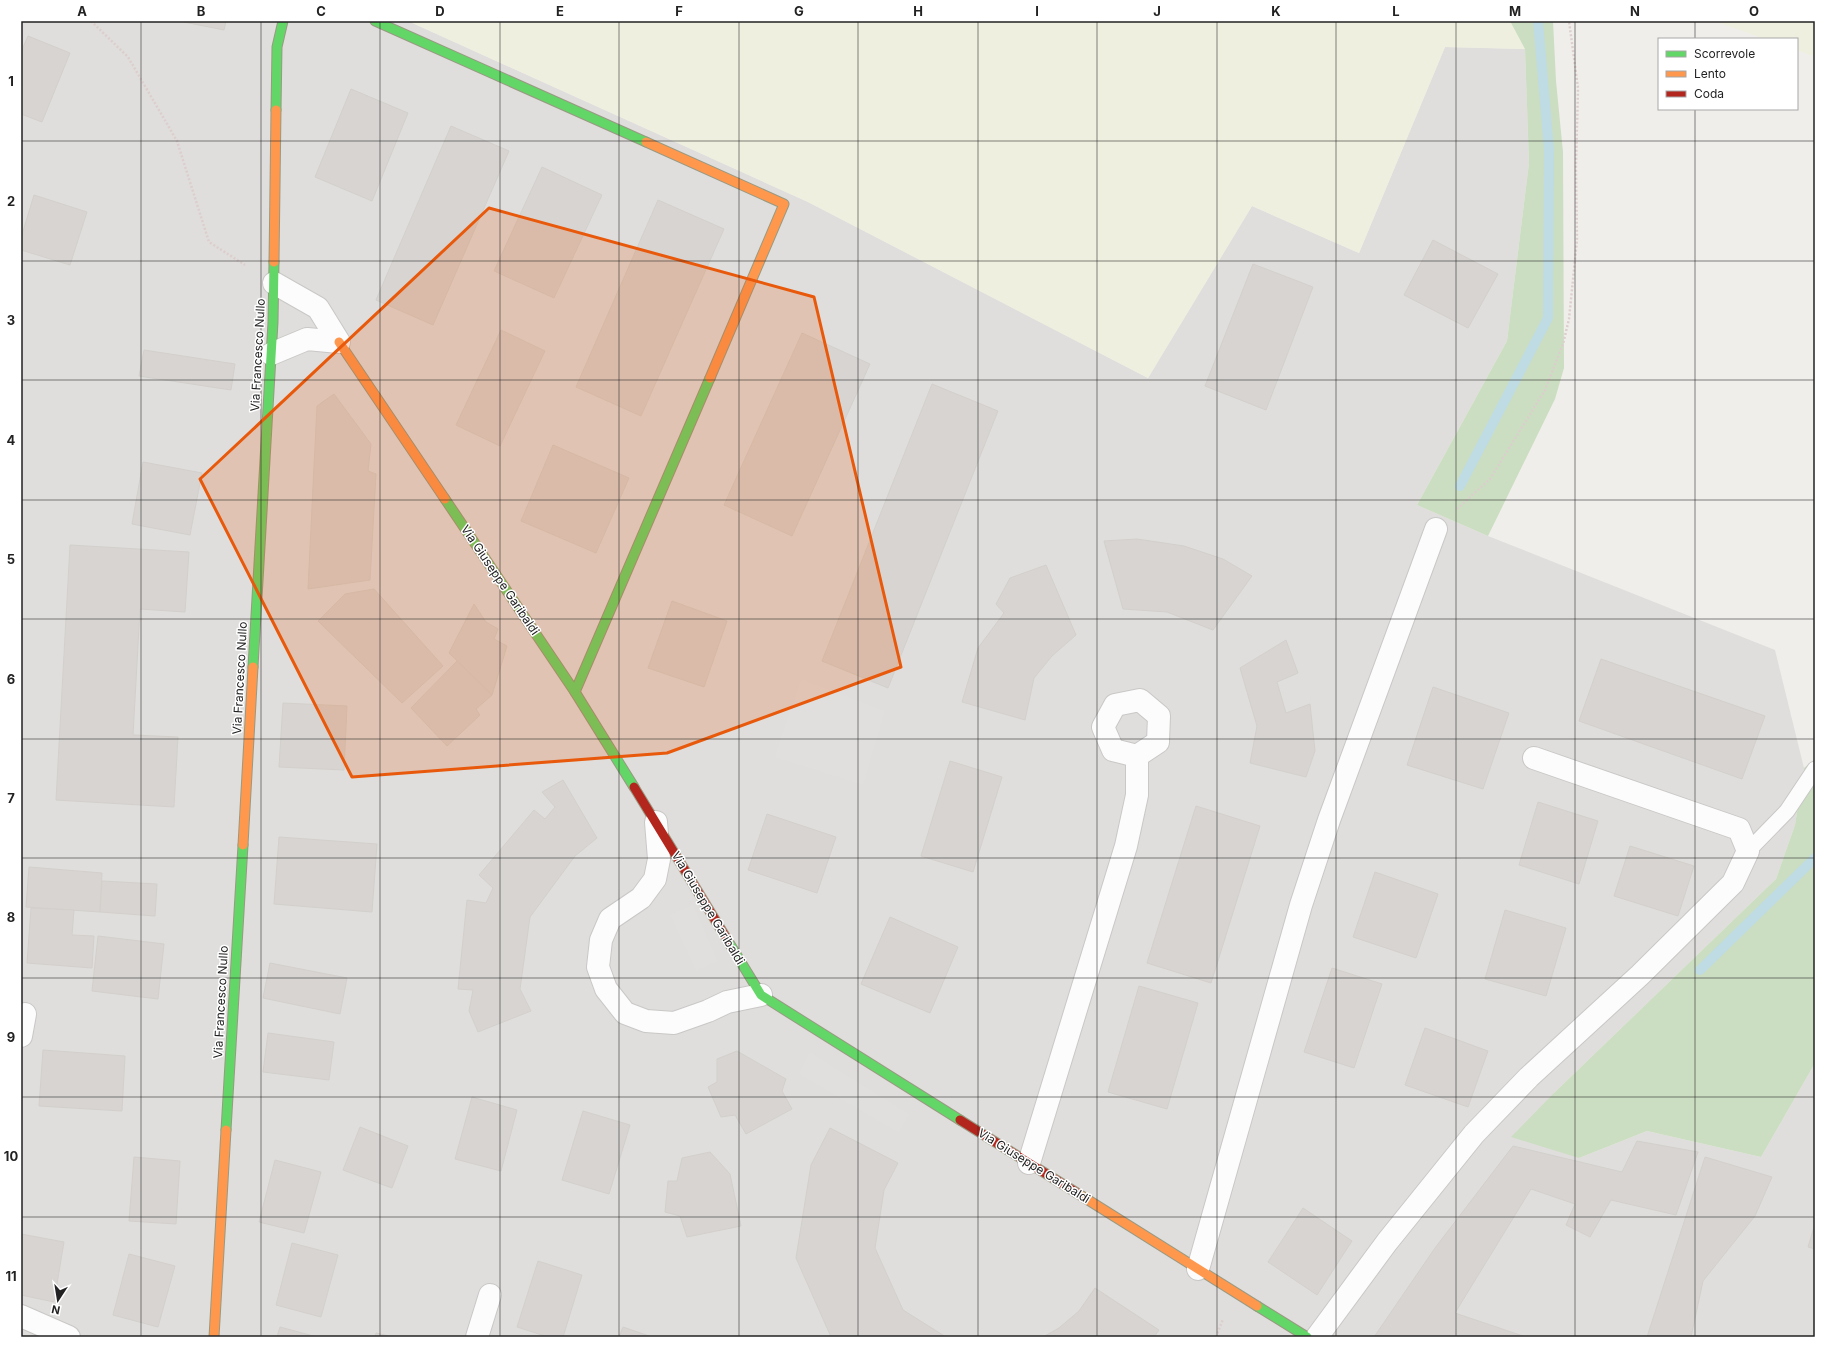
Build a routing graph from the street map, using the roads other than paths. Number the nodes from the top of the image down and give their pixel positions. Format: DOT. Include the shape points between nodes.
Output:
graph roads {
  1 [pos="283,21"];
  2 [pos="375,21"];
  3 [pos="274,283"];
  4 [pos="339,342"];
  5 [pos="271,354"];
  6 [pos="1436,528"];
  7 [pos="575,692"];
  8 [pos="1137,756"];
  9 [pos="1534,758"];
  10 [pos="1815,769"];
  11 [pos="656,822"];
  12 [pos="1748,851"];
  13 [pos="761,995"];
  14 [pos="25,1014"];
  15 [pos="21,1036"];
  16 [pos="1029,1163"];
  17 [pos="1198,1269"];
  18 [pos="490,1295"];
  19 [pos="21,1316"];
  20 [pos="69,1337"];
  21 [pos="214,1337"];
  22 [pos="477,1337"];
  23 [pos="1307,1337"];
  24 [pos="1317,1337"];
  1 -- 3 [label="street, Via Francesco Nullo" via="277,47"];
  2 -- 7 [label="street" via="784,204"];
  3 -- 4 [label="street" via="318,308"];
  3 -- 5 [label="street, Via Francesco Nullo"];
  4 -- 5 [label="street" via="307,339"];
  4 -- 7 [label="street, Via Giuseppe Garibaldi"];
  5 -- 21 [label="street, Via Francesco Nullo"];
  6 -- 17 [label="street" via="1329,820 1301,905"];
  7 -- 11 [label="street, Via Giuseppe Garibaldi"];
  8 -- 16 [label="street" via="1137,795 1126,846"];
  9 -- 12 [label="street" via="1739,829"];
  10 -- 12 [label="lane" via="1787,811"];
  11 -- 13 [label="street, Via Giuseppe Garibaldi"];
  11 -- 13 [label="street, Via Giuseppe Garibaldi" via="658,859 655,879 640,898 610,919 601,940 598,967 606,989 625,1013 646,1021 674,1023 727,1002"];
  12 -- 24 [label="street" via="1733,883 1640,975 1529,1077 1474,1134"];
  13 -- 16 [label="street, Via Giuseppe Garibaldi"];
  14 -- 15 [label="street"];
  16 -- 17 [label="street, Via Giuseppe Garibaldi"];
  17 -- 23 [label="street, Via Giuseppe Garibaldi"];
  18 -- 22 [label="street"];
  19 -- 20 [label="street"];
}
